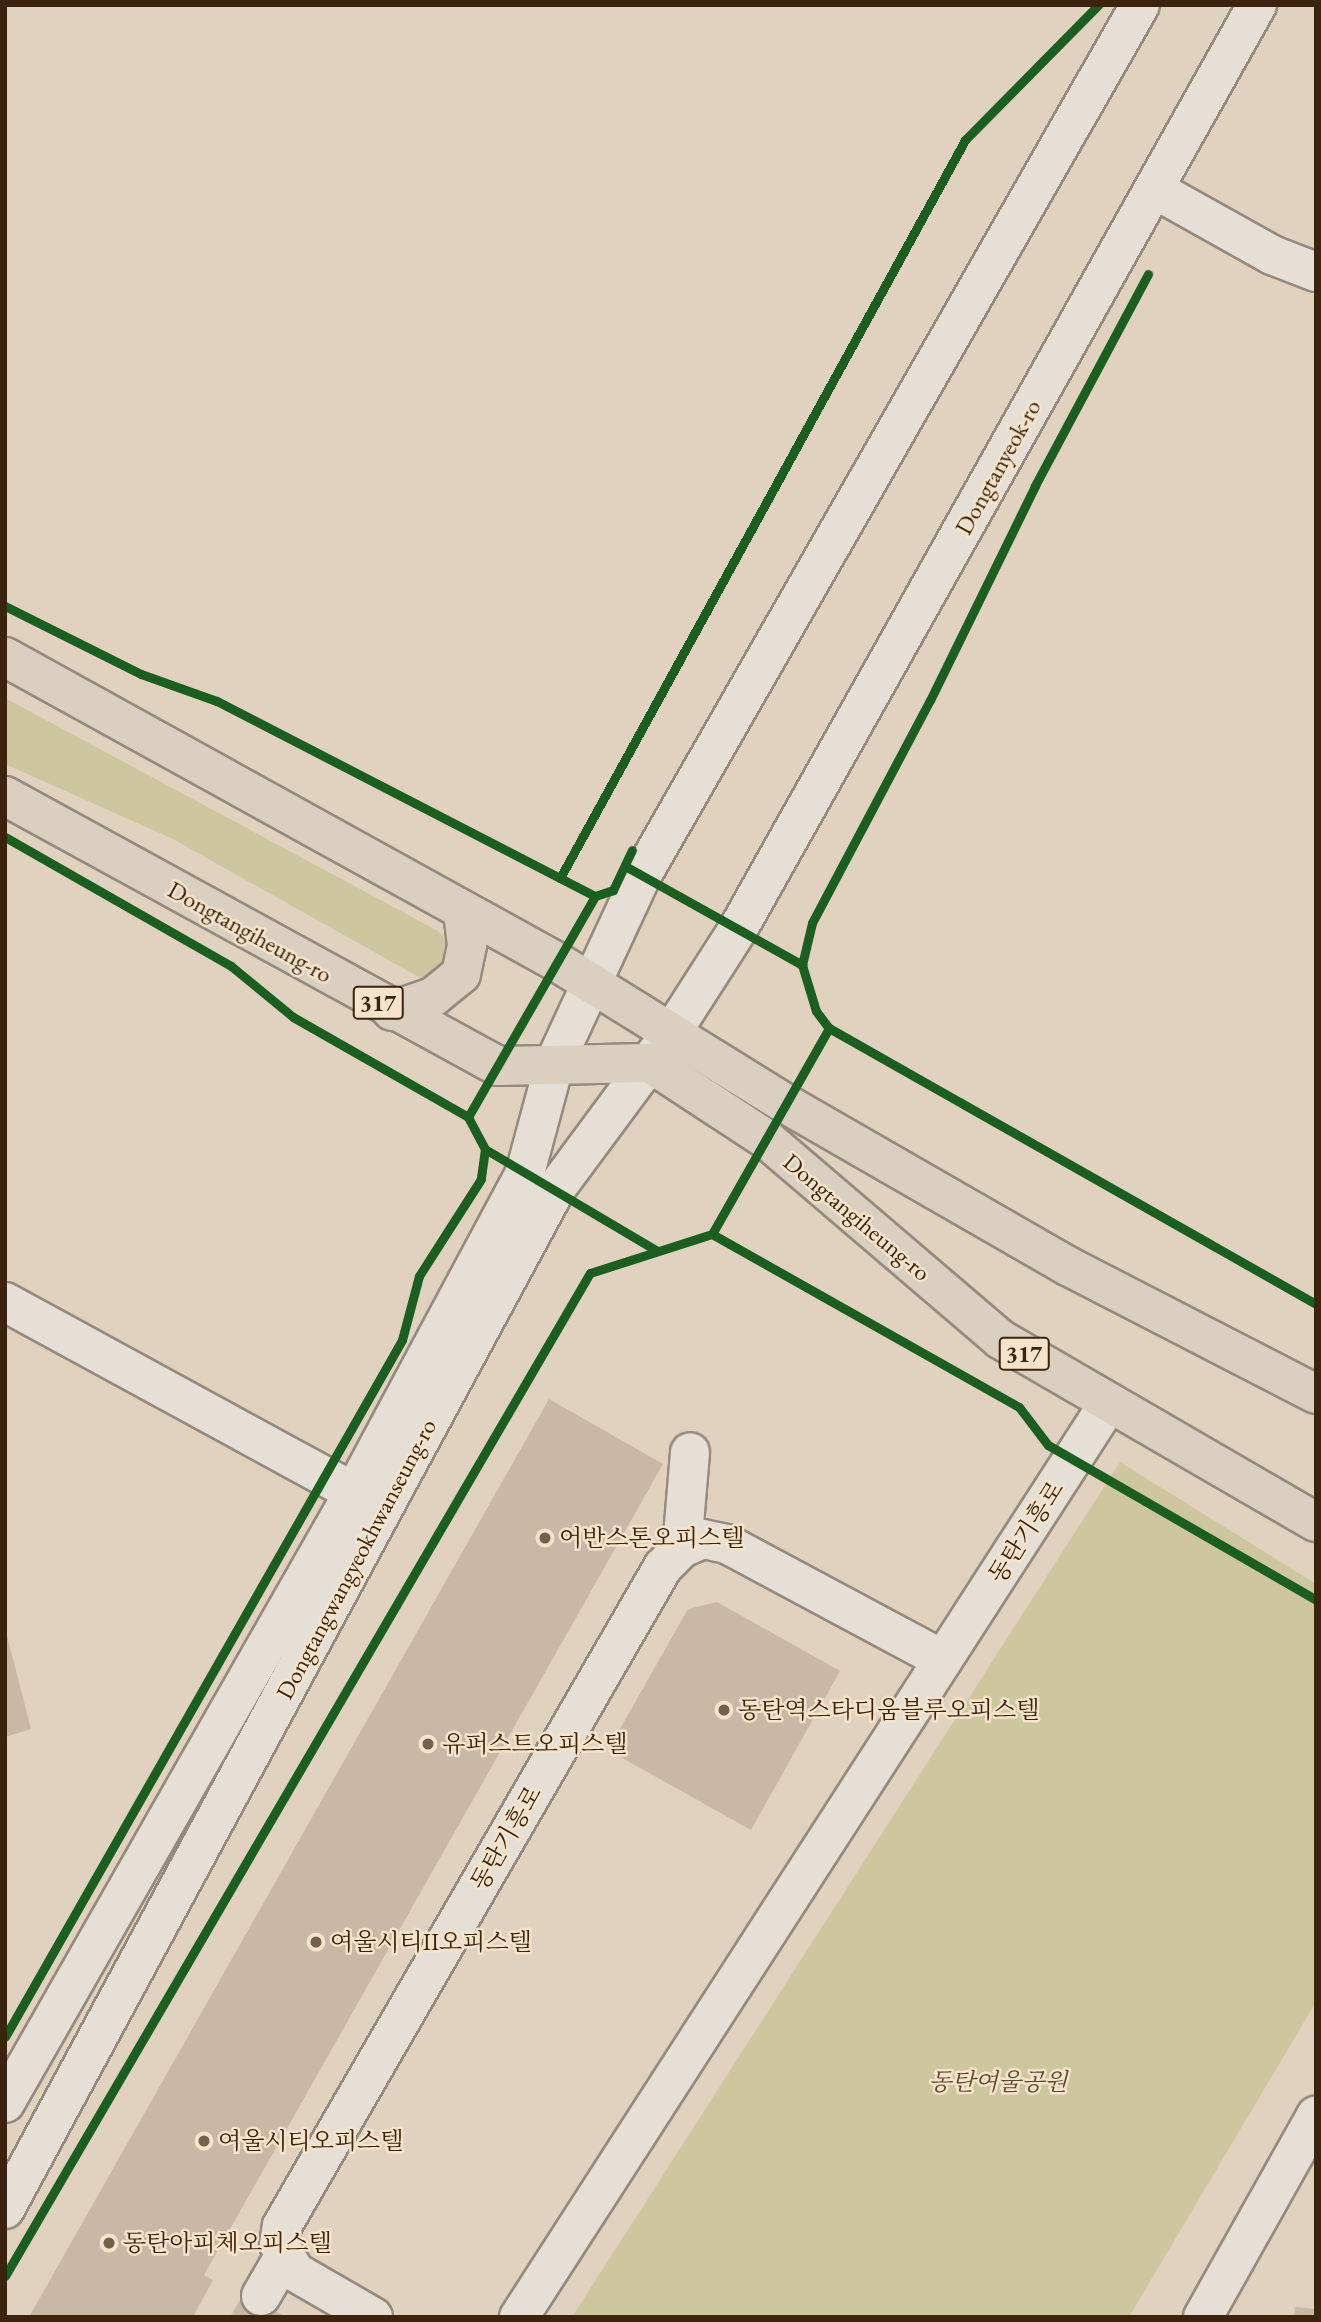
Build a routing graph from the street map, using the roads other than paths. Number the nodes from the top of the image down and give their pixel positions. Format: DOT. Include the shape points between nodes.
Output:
graph roads {
  1 [pos="1140,5"];
  2 [pos="1257,5"];
  3 [pos="1154,189"];
  4 [pos="1316,272"];
  5 [pos="5,657"];
  6 [pos="5,796"];
  7 [pos="463,913"];
  8 [pos="738,929"];
  9 [pos="590,983"];
  10 [pos="392,1011"];
  11 [pos="673,1032"];
  12 [pos="555,1062"];
  13 [pos="650,1063"];
  14 [pos="5,1302"];
  15 [pos="1316,1394"];
  16 [pos="1108,1404"];
  17 [pos="690,1452"];
  18 [pos="354,1492"];
  19 [pos="1316,1522"];
  20 [pos="682,1548"];
  21 [pos="943,1660"];
  22 [pos="5,2103"];
  23 [pos="1316,2116"];
  24 [pos="5,2209"];
  25 [pos="283,2258"];
  26 [pos="261,2296"];
  27 [pos="373,2317"];
  28 [pos="520,2317"];
  29 [pos="1203,2317"];
  1 -- 9 [label="street, Dongtangwangyeokhwanseung-ro" via="642,875"];
  2 -- 3 [label="street, Dongtanyeok-ro"];
  3 -- 4 [label="street" via="1272,256"];
  3 -- 8 [label="street, Dongtanyeok-ro"];
  5 -- 7 [label="main road, Dongtangiheung-ro"];
  6 -- 10 [label="main road, Dongtangiheung-ro / 317"];
  7 -- 9 [label="main road, Dongtangiheung-ro"];
  7 -- 10 [label="main road" via="467,945 461,974 433,997"];
  8 -- 11 [label="street, Dongtangwangyeokhwanseung-ro"];
  9 -- 11 [label="main road, Dongtangiheung-ro"];
  9 -- 12 [label="street, Dongtangwangyeokhwanseung-ro"];
  10 -- 12 [label="main road, Dongtangiheung-ro / 317" via="498,1066"];
  11 -- 13 [label="street, Dongtangwangyeokhwanseung-ro"];
  11 -- 15 [label="main road, Dongtangiheung-ro" via="786,1104 1068,1266"];
  12 -- 13 [label="main road, Dongtangiheung-ro / 317"];
  12 -- 18 [label="street, Dongtangwangyeokhwanseung-ro" via="525,1173"];
  13 -- 16 [label="main road, Dongtangiheung-ro / 317" via="766,1139 1000,1339"];
  13 -- 24 [label="street, Dongtangwangyeokhwanseung-ro" via="555,1191"];
  14 -- 18 [label="street"];
  16 -- 19 [label="main road, Dongtangiheung-ro / 317"];
  16 -- 21 [label="street, 동탄기흥로"];
  17 -- 20 [label="street"];
  18 -- 22 [label="street, Dongtangwangyeokhwanseung-ro"];
  20 -- 21 [label="street" via="703,1539 727,1544"];
  20 -- 25 [label="street, 동탄기흥로" via="663,1567 282,2226 279,2244"];
  21 -- 28 [label="street, 동탄기흥로"];
  23 -- 29 [label="street"];
  25 -- 26 [label="street"];
  25 -- 27 [label="street" via="295,2272"];
}
